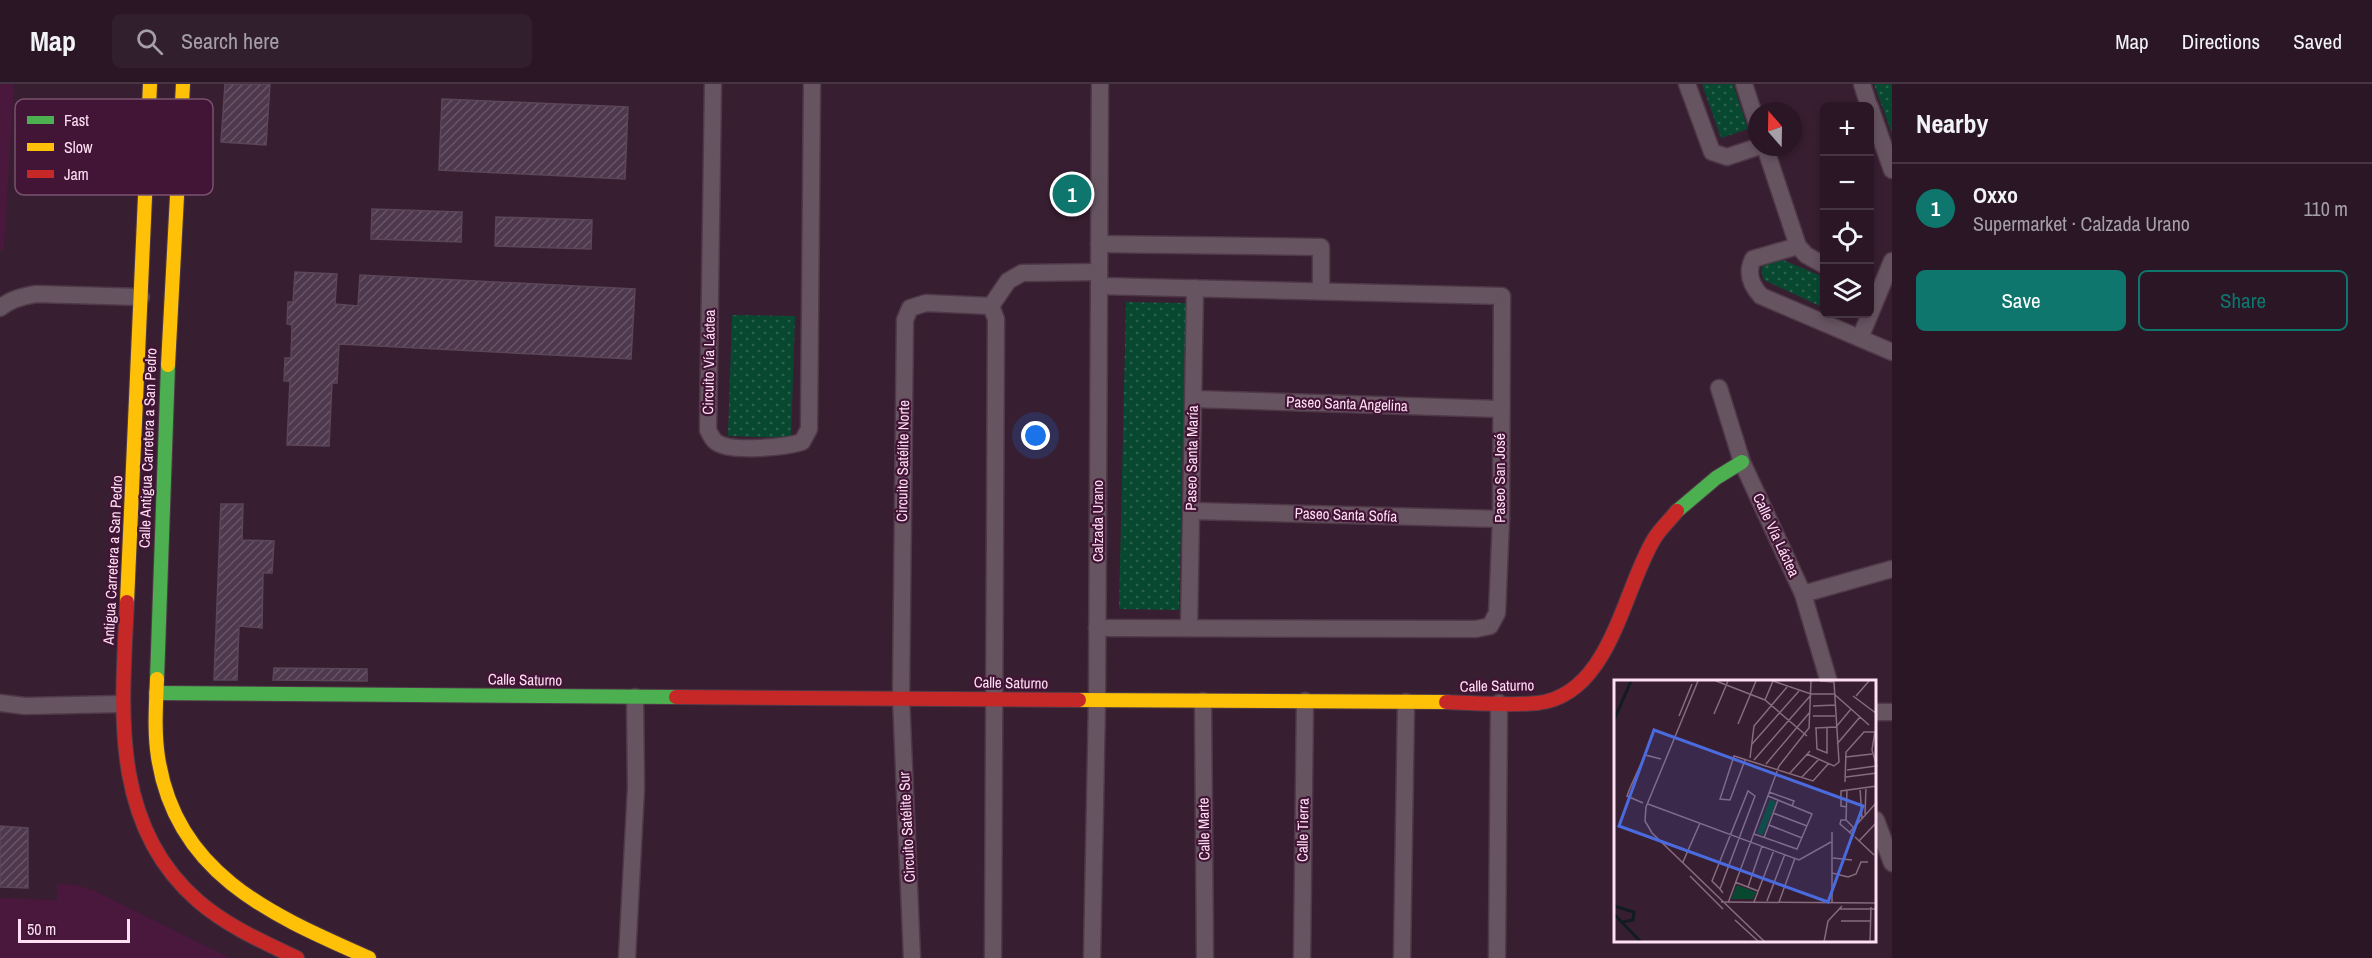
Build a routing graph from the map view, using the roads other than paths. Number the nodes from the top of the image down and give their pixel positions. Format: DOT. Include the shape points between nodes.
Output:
graph roads {
  1 [pos="150,84"];
  2 [pos="183,84"];
  3 [pos="713,84"];
  4 [pos="812,84"];
  5 [pos="1100,84"];
  6 [pos="1687,84"];
  7 [pos="1744,84"];
  8 [pos="1862,84"];
  9 [pos="149,99"];
  10 [pos="182,99"];
  11 [pos="1750,102"];
  12 [pos="1867,102"];
  13 [pos="1874,121"];
  14 [pos="1748,150"];
  15 [pos="1767,156"];
  16 [pos="1892,170"];
  17 [pos="145,195"];
  18 [pos="178,195"];
  19 [pos="1099,244"];
  20 [pos="1798,246"];
  21 [pos="1892,261"];
  22 [pos="1822,264"];
  23 [pos="1099,279"];
  24 [pos="1876,285"];
  25 [pos="1195,288"];
  26 [pos="1321,291"];
  27 [pos="141,297"];
  28 [pos="991,306"];
  29 [pos="0,308"];
  30 [pos="139,323"];
  31 [pos="153,336"];
  32 [pos="1860,338"];
  33 [pos="1892,352"];
  34 [pos="155,357"];
  35 [pos="1719,388"];
  36 [pos="1193,399"];
  37 [pos="1500,409"];
  38 [pos="165,419"];
  39 [pos="1742,462"];
  40 [pos="1191,511"];
  41 [pos="1501,519"];
  42 [pos="1892,569"];
  43 [pos="1803,594"];
  44 [pos="1097,628"];
  45 [pos="1190,628"];
  46 [pos="1828,680"];
  47 [pos="156,693"];
  48 [pos="901,697"];
  49 [pos="635,698"];
  50 [pos="995,700"];
  51 [pos="1097,700"];
  52 [pos="1203,701"];
  53 [pos="1305,701"];
  54 [pos="1406,702"];
  55 [pos="0,703"];
  56 [pos="1499,703"];
  57 [pos="121,704"];
  58 [pos="1877,825"];
  59 [pos="1892,863"];
  60 [pos="297,958"];
  61 [pos="369,958"];
  62 [pos="627,958"];
  63 [pos="912,958"];
  64 [pos="993,958"];
  65 [pos="1092,958"];
  66 [pos="1205,958"];
  67 [pos="1302,958"];
  68 [pos="1402,958"];
  69 [pos="1497,958"];
  1 -- 9 [label="main road, Antigua Carretera a San Pedro"];
  2 -- 10 [label="main road, Calle Antigua Carretera a San Pedro"];
  3 -- 4 [label="street, Circuito Vía Láctea" via="708,430 714,441 726,447 788,446 802,442 808,429"];
  5 -- 19 [label="street, Calzada Urano"];
  6 -- 14 [label="street" via="1712,152 1727,157"];
  7 -- 11 [label="street"];
  8 -- 12 [label="street"];
  13 -- 16 [label="street"];
  15 -- 20 [label="street"];
  17 -- 27 [label="main road, Antigua Carretera a San Pedro"];
  18 -- 38 [label="main road, Calle Antigua Carretera a San Pedro"];
  19 -- 23 [label="street, Calzada Urano"];
  19 -- 26 [label="street" via="1321,247"];
  20 -- 22 [label="street"];
  20 -- 32 [label="street" via="1753,259 1750,278 1754,288 1772,303"];
  21 -- 24 [label="street"];
  23 -- 25 [label="street, Paseo San José" via="1142,287"];
  23 -- 28 [label="street" via="1022,273 1008,281"];
  23 -- 44 [label="street, Calzada Urano"];
  24 -- 32 [label="street"];
  25 -- 26 [label="street, Paseo San José"];
  25 -- 36 [label="street, Paseo Santa María"];
  26 -- 37 [label="street, Paseo San José" via="1502,296"];
  27 -- 29 [label="street" via="36,294"];
  27 -- 30 [label="main road, Antigua Carretera a San Pedro"];
  28 -- 48 [label="street, Circuito Satélite Norte" via="926,303 910,308 905,320"];
  28 -- 50 [label="street" via="996,319"];
  30 -- 31 [label="main road"];
  30 -- 57 [label="main road, Antigua Carretera a San Pedro"];
  32 -- 33 [label="street"];
  34 -- 38 [label="main road"];
  35 -- 39 [label="street, Calle Vía Láctea"];
  36 -- 37 [label="street, Paseo Santa Angelina"];
  36 -- 40 [label="street, Paseo Santa María"];
  37 -- 41 [label="street, Paseo San José"];
  38 -- 47 [label="main road, Calle Antigua Carretera a San Pedro"];
  39 -- 43 [label="street, Calle Vía Láctea"];
  39 -- 56 [label="main road, Calle Saturno" via="1678,510 1654,538 1587,678 1572,690 1539,703"];
  40 -- 41 [label="street, Paseo Santa Sofía"];
  40 -- 45 [label="street, Paseo Santa María"];
  41 -- 45 [label="street, Paseo San José" via="1497,613 1490,626"];
  42 -- 43 [label="street"];
  43 -- 46 [label="street, Calle Vía Láctea"];
  44 -- 45 [label="street, Paseo San José"];
  44 -- 51 [label="street, Calzada Urano"];
  47 -- 49 [label="main road, Calle Saturno"];
  47 -- 61 [label="main road, Calle Antigua Carretera a San Pedro" via="159,765 174,812 210,866 232,888 277,917"];
  48 -- 49 [label="main road, Calle Saturno"];
  48 -- 50 [label="main road, Calle Saturno"];
  48 -- 63 [label="street, Circuito Satélite Sur"];
  49 -- 62 [label="street" via="636,788"];
  50 -- 51 [label="main road, Calle Saturno"];
  50 -- 64 [label="street"];
  51 -- 52 [label="main road, Calle Saturno"];
  51 -- 65 [label="street, Calzada Urano"];
  52 -- 53 [label="main road, Calle Saturno"];
  52 -- 66 [label="street, Calle Marte"];
  53 -- 54 [label="main road, Calle Saturno"];
  53 -- 67 [label="street, Calle Tierra"];
  54 -- 56 [label="main road, Calle Saturno"];
  54 -- 68 [label="street"];
  55 -- 57 [label="street"];
  56 -- 69 [label="street"];
  57 -- 60 [label="main road, Antigua Carretera a San Pedro" via="129,782 154,849 170,873 204,908"];
  58 -- 59 [label="street"];
}
